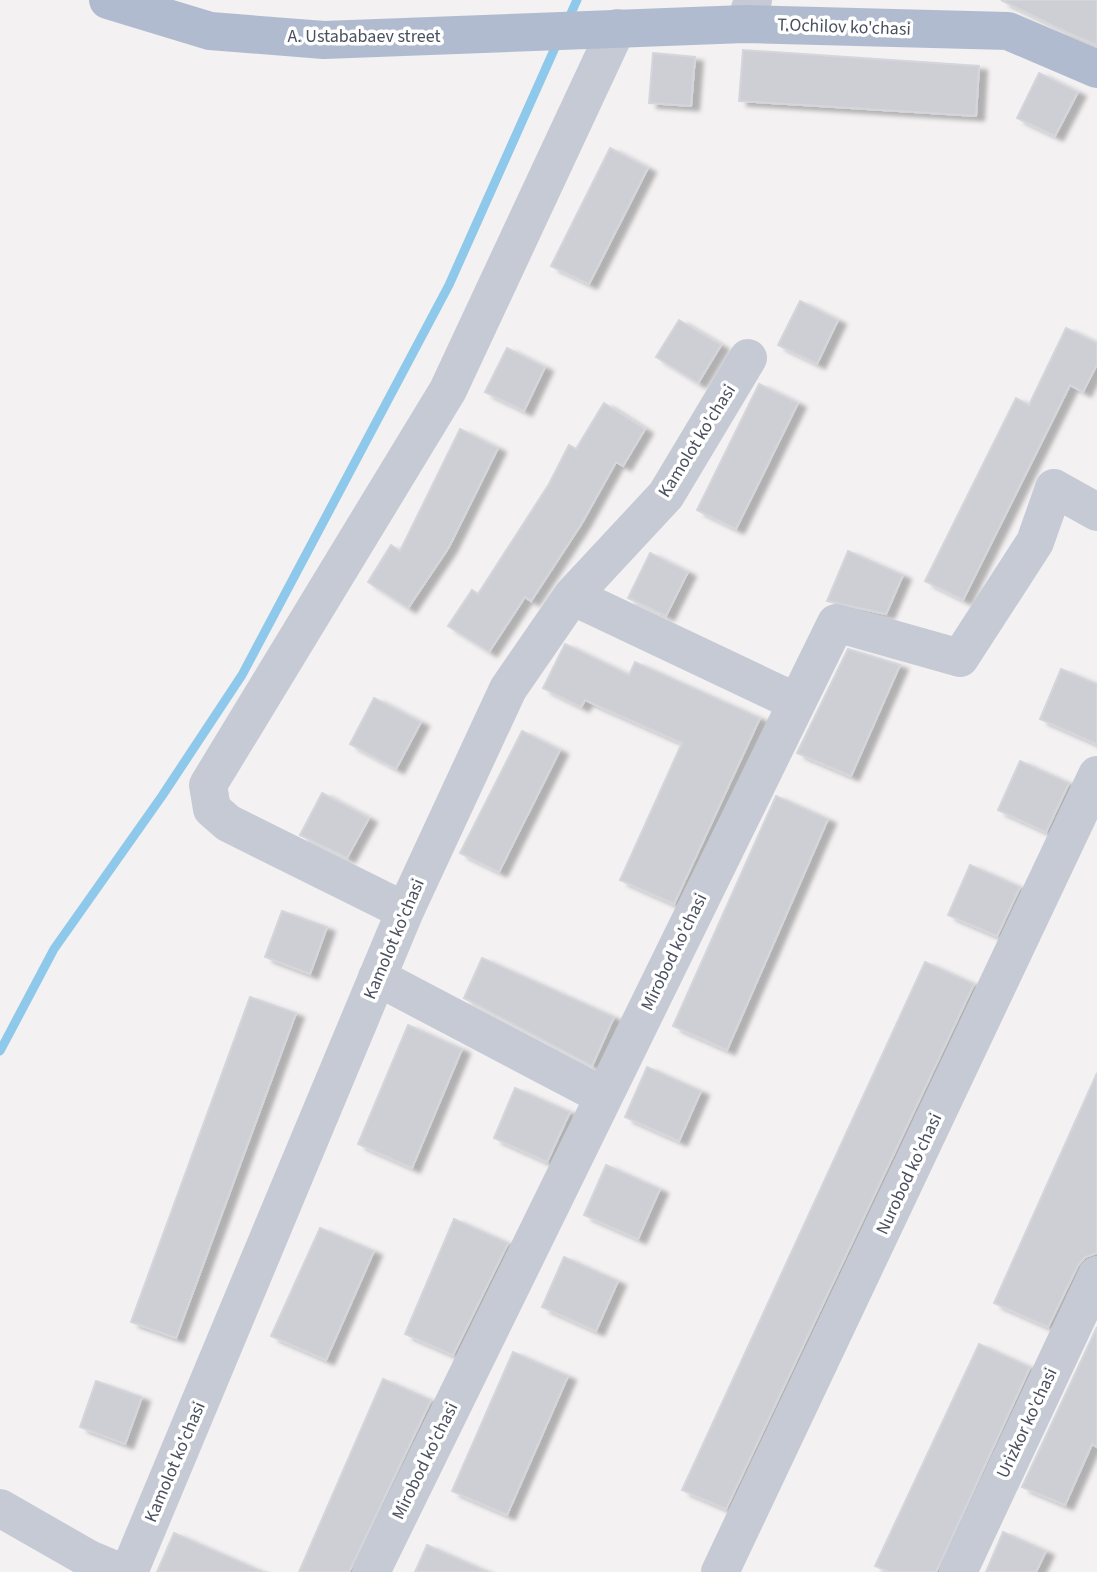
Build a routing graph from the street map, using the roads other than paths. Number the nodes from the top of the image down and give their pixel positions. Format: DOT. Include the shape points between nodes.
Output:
graph roads {
  1 [pos="107,0"];
  2 [pos="749,12"];
  3 [pos="600,29"];
  4 [pos="1097,69"];
  5 [pos="748,358"];
  6 [pos="1097,512"];
  7 [pos="572,596"];
  8 [pos="796,702"];
  9 [pos="1097,775"];
  10 [pos="405,911"];
  11 [pos="377,977"];
  12 [pos="603,1096"];
  13 [pos="1097,1275"];
  14 [pos="0,1507"];
  15 [pos="97,1568"];
  16 [pos="129,1572"];
  17 [pos="371,1572"];
  18 [pos="720,1572"];
  19 [pos="958,1572"];
  1 -- 3 [label="main road, A. Ustababaev street" via="210,31 324,40"];
  2 -- 3 [label="main road, T.Ochilov ko'chasi"];
  2 -- 4 [label="main road, T.Ochilov ko'chasi" via="1008,32"];
  3 -- 10 [label="street" via="448,390 208,785 212,809 228,823"];
  5 -- 7 [label="street, Kamolot ko'chasi" via="666,495"];
  6 -- 8 [label="street, Mirobod ko'chasi" via="1054,488 1035,542 960,658 836,623"];
  7 -- 8 [label="street"];
  7 -- 10 [label="street, Kamolot ko'chasi" via="508,689"];
  8 -- 12 [label="street, Mirobod ko'chasi"];
  9 -- 18 [label="street, Nurobod ko'chasi"];
  10 -- 11 [label="street, Kamolot ko'chasi"];
  11 -- 12 [label="street"];
  11 -- 16 [label="street, Kamolot ko'chasi"];
  12 -- 17 [label="street, Mirobod ko'chasi"];
  13 -- 19 [label="street, Urizkor ko'chasi"];
  14 -- 15 [label="street"];
}
